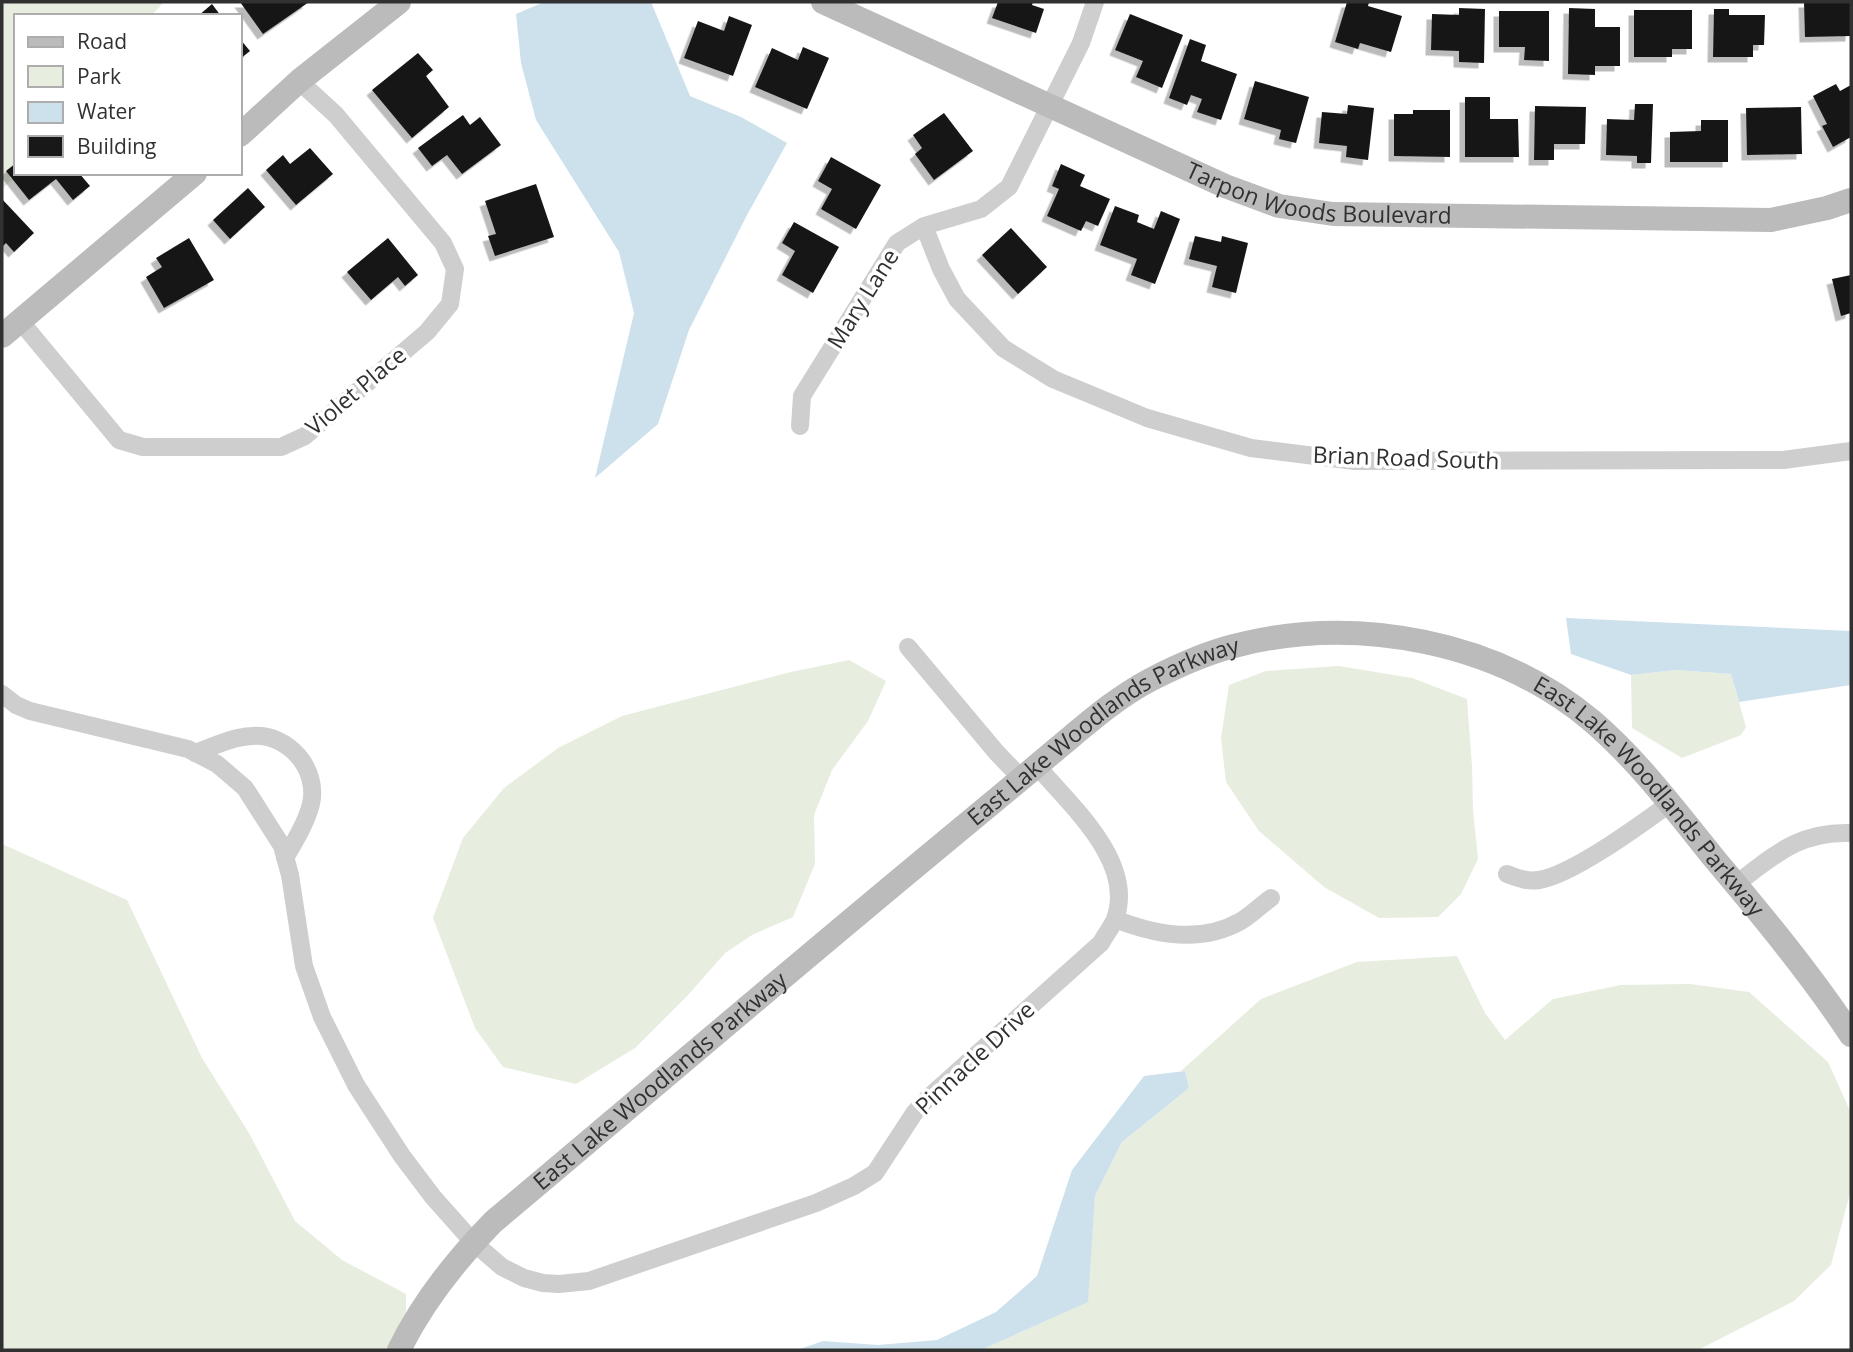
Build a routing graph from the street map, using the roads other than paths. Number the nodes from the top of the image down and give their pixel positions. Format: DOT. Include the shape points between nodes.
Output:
graph roads {
  1 [pos="399,2"];
  2 [pos="1095,2"];
  3 [pos="835,4"];
  4 [pos="299,80"];
  5 [pos="1050,107"];
  6 [pos="242,133"];
  7 [pos="193,175"];
  8 [pos="1851,200"];
  9 [pos="925,226"];
  10 [pos="11,329"];
  11 [pos="800,426"];
  12 [pos="1851,452"];
  13 [pos="908,647"];
  14 [pos="2,694"];
  15 [pos="195,753"];
  16 [pos="1030,772"];
  17 [pos="1669,804"];
  18 [pos="1851,833"];
  19 [pos="285,858"];
  20 [pos="1507,874"];
  21 [pos="1735,884"];
  22 [pos="1271,898"];
  23 [pos="1115,919"];
  24 [pos="1851,1035"];
  25 [pos="473,1242"];
  26 [pos="399,1350"];
  1 -- 4 [label="street"];
  2 -- 5 [label="street, Mary Lane"];
  3 -- 5 [label="street, Tarpon Woods Boulevard"];
  4 -- 6 [label="street"];
  4 -- 10 [label="street, Violet Place" via="336,115 443,243 454,269 450,304 427,332 305,436 281,447 143,447 118,440"];
  5 -- 8 [label="street, Tarpon Woods Boulevard" via="1224,186 1279,206 1333,214 1771,220"];
  5 -- 9 [label="street, Mary Lane" via="1009,187 981,209"];
  7 -- 10 [label="street"];
  9 -- 11 [label="street, Mary Lane" via="897,243 882,263 802,396"];
  9 -- 12 [label="street, Brian Road South" via="957,299 1003,348 1053,379 1147,418 1251,448 1355,461 1783,460"];
  13 -- 16 [label="street"];
  14 -- 15 [label="street, Pinnacle Drive" via="30,711"];
  15 -- 19 [label="street, Pinnacle Drive" via="246,788"];
  15 -- 19 [label="street" via="255,735 294,749 312,790 308,813"];
  16 -- 17 [label="street, East Lake Woodlands Parkway" via="1129,692 1191,661 1276,637 1353,634 1439,646 1511,670 1594,722 1631,756"];
  16 -- 23 [label="street" via="1104,845 1116,871"];
  16 -- 25 [label="street, East Lake Woodlands Parkway"];
  17 -- 20 [label="street" via="1607,846 1549,877 1524,880"];
  17 -- 21 [label="street, East Lake Woodlands Parkway"];
  18 -- 21 [label="street" via="1808,837 1792,844"];
  19 -- 25 [label="street, Pinnacle Drive" via="304,966 322,1017 371,1111 418,1178"];
  21 -- 24 [label="street, East Lake Woodlands Parkway"];
  22 -- 23 [label="street" via="1241,922 1196,935 1153,932"];
  23 -- 25 [label="street, Pinnacle Drive" via="1101,943 926,1099 875,1172 854,1186 589,1281 551,1283 524,1278 502,1267"];
  25 -- 26 [label="street, East Lake Woodlands Parkway" via="426,1304"];
}
